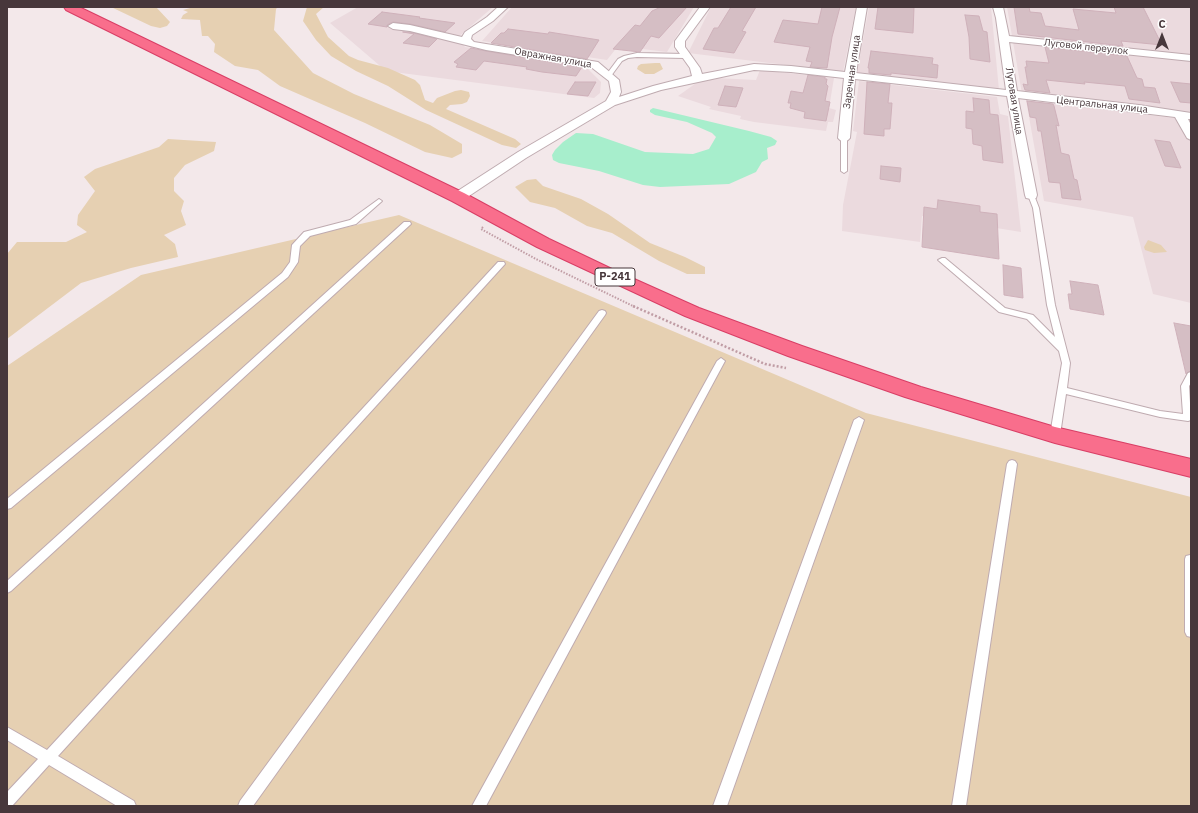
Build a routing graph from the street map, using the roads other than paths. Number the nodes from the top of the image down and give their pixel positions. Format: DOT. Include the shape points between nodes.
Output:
graph roads {
  1 [pos="70,7"];
  2 [pos="502,7"];
  3 [pos="705,7"];
  4 [pos="862,7"];
  5 [pos="998,7"];
  6 [pos="393,26"];
  7 [pos="1004,39"];
  8 [pos="467,40"];
  9 [pos="685,56"];
  10 [pos="1191,58"];
  11 [pos="850,76"];
  12 [pos="612,78"];
  13 [pos="698,78"];
  14 [pos="657,88"];
  15 [pos="1012,95"];
  16 [pos="611,103"];
  17 [pos="1186,116"];
  18 [pos="1191,136"];
  19 [pos="844,138"];
  20 [pos="844,171"];
  21 [pos="1031,195"];
  22 [pos="458,197"];
  23 [pos="380,201"];
  24 [pos="407,224"];
  25 [pos="942,260"];
  26 [pos="501,264"];
  27 [pos="602,314"];
  28 [pos="1063,350"];
  29 [pos="721,361"];
  30 [pos="1191,375"];
  31 [pos="1062,390"];
  32 [pos="859,420"];
  33 [pos="1055,435"];
  34 [pos="1012,464"];
  35 [pos="1191,468"];
  36 [pos="7,505"];
  37 [pos="1190,558"];
  38 [pos="7,588"];
  39 [pos="1191,632"];
  40 [pos="7,733"];
  41 [pos="47,757"];
  42 [pos="7,802"];
  43 [pos="129,806"];
  44 [pos="245,806"];
  45 [pos="479,806"];
  46 [pos="720,806"];
  47 [pos="959,806"];
  1 -- 22 [label="highway, Р-241"];
  2 -- 8 [label="street" via="468,34"];
  3 -- 9 [label="street" via="680,41"];
  4 -- 11 [label="street, Заречная улица"];
  5 -- 7 [label="street, Луговая улица"];
  6 -- 8 [label="street, Овражная улица"];
  7 -- 10 [label="street, Луговой переулок"];
  7 -- 15 [label="street, Луговая улица"];
  8 -- 12 [label="street, Овражная улица" via="471,44 486,47 594,64"];
  9 -- 12 [label="lane" via="626,57 620,60"];
  9 -- 13 [label="street"];
  11 -- 13 [label="street, Центральная улица" via="791,69 754,68"];
  11 -- 15 [label="street, Центральная улица"];
  11 -- 19 [label="street, Заречная улица"];
  12 -- 14 [label="street, Овражная улица" via="629,84"];
  12 -- 16 [label="street" via="616,92"];
  13 -- 14 [label="street, Центральная улица"];
  14 -- 16 [label="street, Центральная улица"];
  15 -- 17 [label="street, Центральная улица" via="1139,108"];
  15 -- 21 [label="street, Луговая улица"];
  16 -- 22 [label="street, Центральная улица" via="522,155"];
  17 -- 18 [label="street"];
  19 -- 20 [label="lane"];
  21 -- 28 [label="lane" via="1036,208 1050,305"];
  22 -- 33 [label="highway, Р-241" via="543,243 692,312 913,392"];
  23 -- 36 [label="lane" via="353,222 307,234 296,245 294,262 285,275"];
  24 -- 38 [label="lane"];
  25 -- 28 [label="lane" via="1002,310 1030,317"];
  26 -- 41 [label="lane"];
  27 -- 44 [label="lane"];
  28 -- 31 [label="lane" via="1066,363"];
  29 -- 45 [label="lane"];
  30 -- 31 [label="lane" via="1185,386 1188,418 1160,414"];
  31 -- 33 [label="lane"];
  32 -- 46 [label="lane"];
  33 -- 35 [label="highway, Р-241"];
  34 -- 47 [label="lane"];
  37 -- 39 [label="lane"];
  40 -- 41 [label="lane"];
  41 -- 42 [label="lane"];
  41 -- 43 [label="lane"];
}
